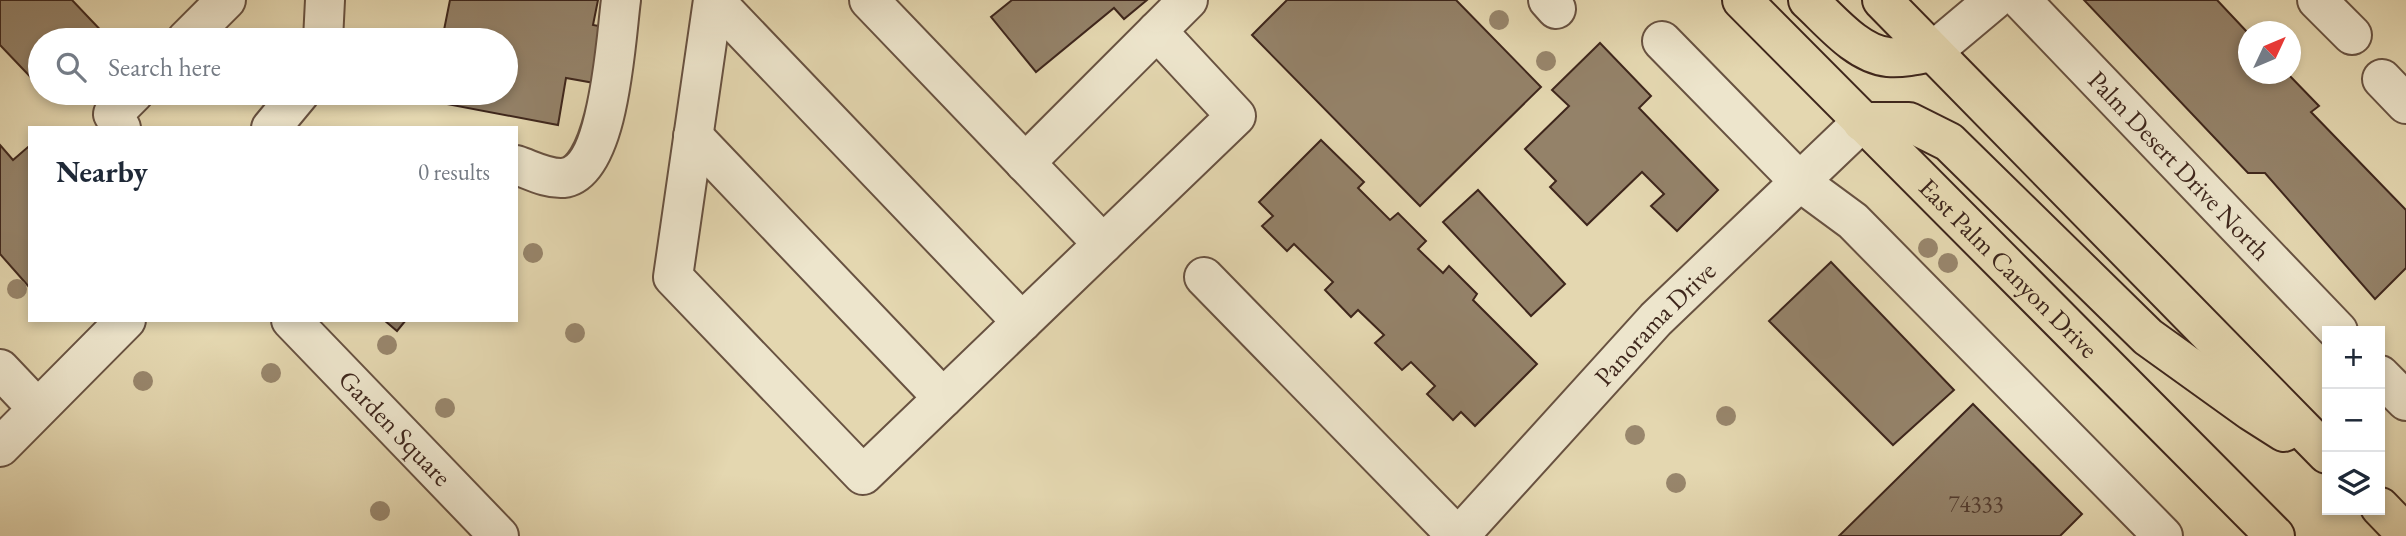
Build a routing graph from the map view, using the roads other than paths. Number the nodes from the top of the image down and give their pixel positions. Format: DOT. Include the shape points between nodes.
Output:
graph roads {
  1 [pos="226,0"];
  2 [pos="325,0"];
  3 [pos="621,0"];
  4 [pos="713,0"];
  5 [pos="869,0"];
  6 [pos="1188,0"];
  7 [pos="1742,0"];
  8 [pos="1808,0"];
  9 [pos="1882,0"];
  10 [pos="1994,0"];
  11 [pos="2021,0"];
  12 [pos="2317,0"];
  13 [pos="198,28"];
  14 [pos="324,28"];
  15 [pos="1157,31"];
  16 [pos="2352,35"];
  17 [pos="1662,41"];
  18 [pos="1932,52"];
  19 [pos="122,105"];
  20 [pos="290,105"];
  21 [pos="1862,122"];
  22 [pos="120,126"];
  23 [pos="273,126"];
  24 [pos="693,136"];
  25 [pos="1025,163"];
  26 [pos="518,166"];
  27 [pos="1800,182"];
  28 [pos="1103,244"];
  29 [pos="1203,277"];
  30 [pos="124,322"];
  31 [pos="293,322"];
  32 [pos="1021,322"];
  33 [pos="2333,326"];
  34 [pos="0,369"];
  35 [pos="943,398"];
  36 [pos="37,408"];
  37 [pos="0,447"];
  38 [pos="2325,452"];
  39 [pos="2322,456"];
  40 [pos="2385,512"];
  41 [pos="2145,530"];
  42 [pos="2406,534"];
  43 [pos="499,536"];
  44 [pos="1458,536"];
  45 [pos="2275,536"];
  1 -- 13 [label="street"];
  2 -- 14 [label="street"];
  3 -- 26 [label="street" via="609,97 594,150 580,170 565,178"];
  4 -- 24 [label="street"];
  4 -- 32 [label="street"];
  5 -- 25 [label="street"];
  6 -- 15 [label="street"];
  7 -- 21 [label="main road, East Palm Canyon Drive"];
  8 -- 18 [label="main road" via="1860,47 1885,57"];
  9 -- 18 [label="main road"];
  10 -- 18 [label="street"];
  11 -- 33 [label="street, Palm Desert Drive North"];
  12 -- 16 [label="street"];
  15 -- 25 [label="street"];
  15 -- 28 [label="street" via="1236,116"];
  17 -- 27 [label="street"];
  18 -- 38 [label="main road"];
  19 -- 22 [label="street" via="113,114"];
  20 -- 23 [label="street"];
  21 -- 27 [label="street, Panorama Drive"];
  21 -- 39 [label="main road" via="1909,122 1949,142 2148,337"];
  21 -- 45 [label="main road, East Palm Canyon Drive"];
  24 -- 35 [label="street"];
  24 -- 35 [label="street" via="673,277 863,475"];
  25 -- 28 [label="street"];
  27 -- 41 [label="street" via="1853,221"];
  27 -- 44 [label="street, Panorama Drive" via="1656,319"];
  28 -- 32 [label="street"];
  29 -- 44 [label="street"];
  30 -- 36 [label="street"];
  31 -- 43 [label="street, Garden Square"];
  32 -- 35 [label="street"];
  34 -- 36 [label="street"];
  36 -- 37 [label="street"];
  40 -- 42 [label="main road"];
}
